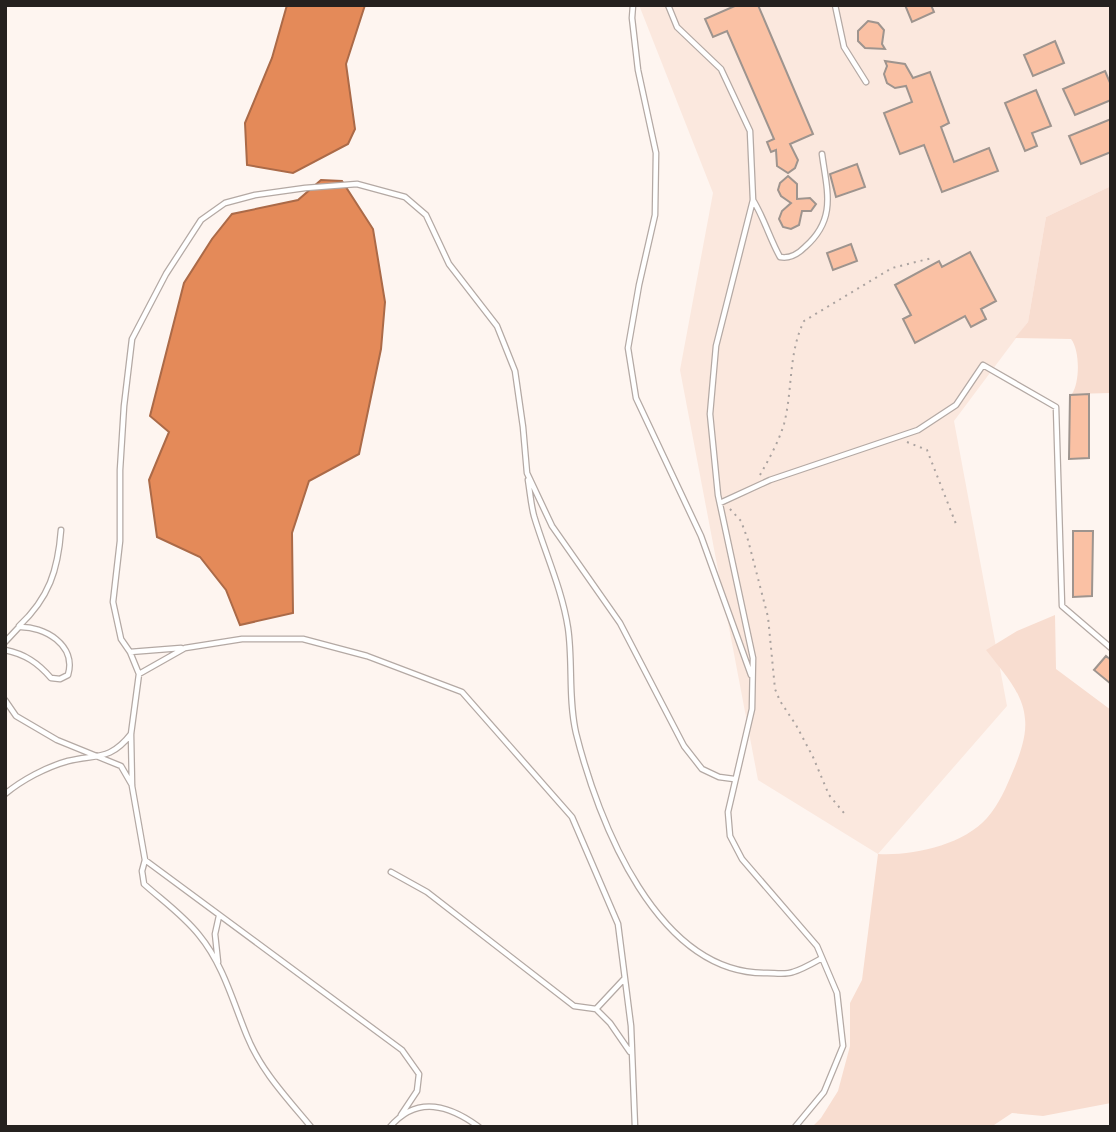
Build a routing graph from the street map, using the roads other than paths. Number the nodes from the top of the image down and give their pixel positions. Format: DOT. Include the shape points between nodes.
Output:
graph roads {
  1 [pos="633,5"];
  2 [pos="668,5"];
  3 [pos="835,5"];
  4 [pos="866,82"];
  5 [pos="822,154"];
  6 [pos="753,200"];
  7 [pos="527,473"];
  8 [pos="720,503"];
  9 [pos="61,530"];
  10 [pos="19,627"];
  11 [pos="5,642"];
  12 [pos="185,648"];
  13 [pos="1111,648"];
  14 [pos="5,650"];
  15 [pos="131,652"];
  16 [pos="139,674"];
  17 [pos="752,679"];
  18 [pos="5,700"];
  19 [pos="131,734"];
  20 [pos="100,758"];
  21 [pos="734,779"];
  22 [pos="132,786"];
  23 [pos="5,794"];
  24 [pos="145,860"];
  25 [pos="391,872"];
  26 [pos="219,916"];
  27 [pos="822,958"];
  28 [pos="218,967"];
  29 [pos="625,979"];
  30 [pos="596,1009"];
  31 [pos="632,1054"];
  32 [pos="401,1115"];
  33 [pos="311,1127"];
  34 [pos="390,1127"];
  35 [pos="479,1127"];
  36 [pos="635,1127"];
  37 [pos="795,1127"];
  1 -- 17 [label="lane" via="638,70 656,153 654,215 628,348 636,398 701,536"];
  2 -- 6 [label="lane" via="677,27 721,69 750,131"];
  3 -- 4 [label="lane" via="844,47"];
  5 -- 6 [label="lane" via="827,217 802,251 780,257"];
  6 -- 8 [label="lane" via="716,346 710,414"];
  7 -- 15 [label="lane" via="514,371 497,326 449,264 426,215 405,197 358,184 305,188 225,203 201,220 132,339 113,602 121,639"];
  7 -- 21 [label="lane" via="552,526 620,623 684,746 702,769"];
  7 -- 27 [label="lane" via="533,514 568,628 576,730 592,788 616,847 648,903 682,940 724,966 752,973 792,973"];
  8 -- 13 [label="lane" via="795,471 918,430 957,405 983,365 1056,407 1062,606"];
  8 -- 17 [label="lane" via="753,658"];
  9 -- 10 [label="lane" via="50,585"];
  10 -- 11 [label="lane"];
  10 -- 14 [label="lane" via="34,626 55,638 69,654 68,675 51,678 24,654"];
  12 -- 15 [label="lane"];
  12 -- 16 [label="lane"];
  12 -- 29 [label="lane" via="242,639 303,639 367,656 462,692 572,817 618,924"];
  15 -- 16 [label="lane"];
  16 -- 19 [label="lane"];
  17 -- 21 [label="lane" via="752,709"];
  18 -- 20 [label="lane" via="16,716"];
  19 -- 20 [label="lane"];
  19 -- 22 [label="lane"];
  20 -- 22 [label="lane" via="121,766"];
  20 -- 23 [label="lane" via="67,761 20,781"];
  21 -- 27 [label="lane" via="728,812 730,836 742,859 817,946"];
  22 -- 24 [label="lane"];
  24 -- 26 [label="lane"];
  24 -- 28 [label="lane" via="144,884 200,936"];
  25 -- 30 [label="lane" via="427,892 574,1006"];
  26 -- 28 [label="lane" via="215,934"];
  26 -- 32 [label="lane" via="402,1050 419,1074 417,1091"];
  27 -- 37 [label="lane" via="837,993 843,1046 824,1092"];
  28 -- 33 [label="lane" via="265,1072"];
  29 -- 30 [label="lane"];
  29 -- 31 [label="lane"];
  30 -- 31 [label="lane"];
  31 -- 36 [label="lane"];
  32 -- 34 [label="lane"];
  32 -- 35 [label="lane" via="429,1104 463,1115"];
}
